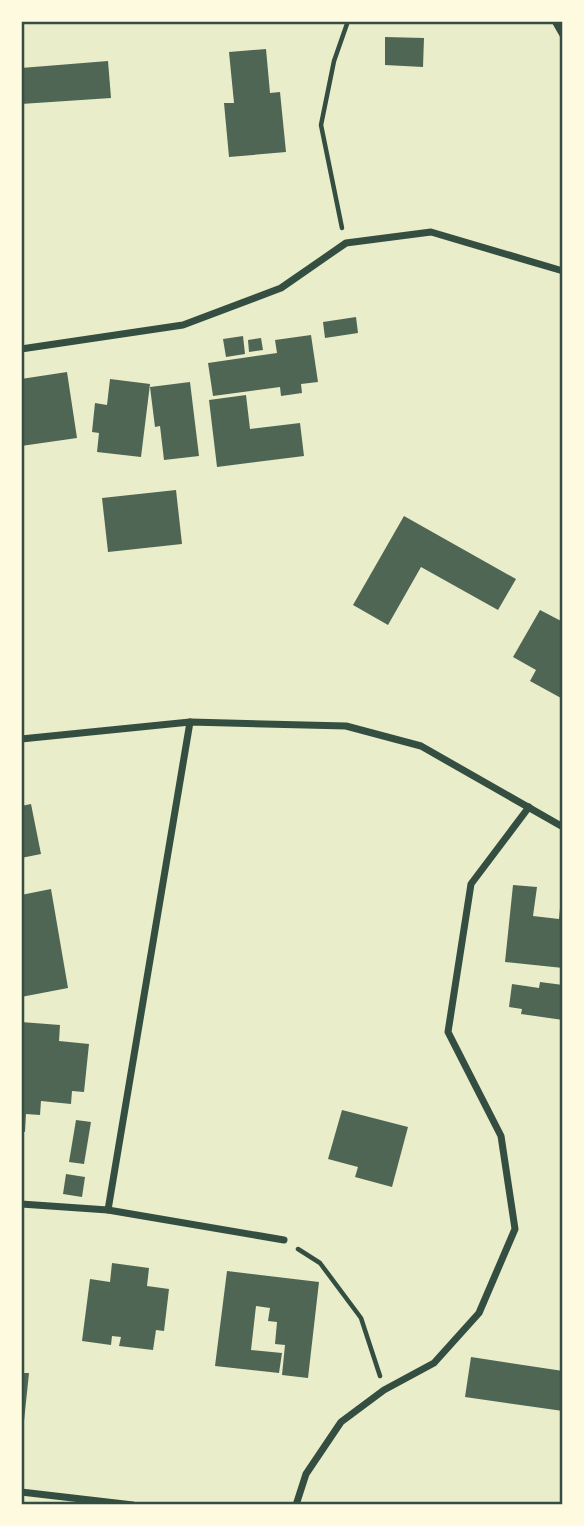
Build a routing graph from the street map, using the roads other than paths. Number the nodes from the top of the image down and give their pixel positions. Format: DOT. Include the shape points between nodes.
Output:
graph roads {
  1 [pos="555,21"];
  2 [pos="563,35"];
  3 [pos="563,271"];
  4 [pos="21,349"];
  5 [pos="190,722"];
  6 [pos="21,739"];
  7 [pos="529,807"];
  8 [pos="563,827"];
  9 [pos="21,1204"];
  10 [pos="108,1210"];
  11 [pos="284,1240"];
  12 [pos="21,1492"];
  13 [pos="133,1505"];
  14 [pos="296,1505"];
  1 -- 2 [label="street"];
  3 -- 4 [label="street" via="431,232 346,243 281,288 183,325"];
  5 -- 6 [label="street"];
  5 -- 7 [label="street" via="346,726 421,746"];
  5 -- 10 [label="street"];
  7 -- 8 [label="street"];
  7 -- 14 [label="street" via="471,884 448,1032 501,1136 514,1229 480,1312 434,1363 384,1390 341,1422 306,1474"];
  9 -- 10 [label="street"];
  10 -- 11 [label="street"];
  12 -- 13 [label="street"];
}
